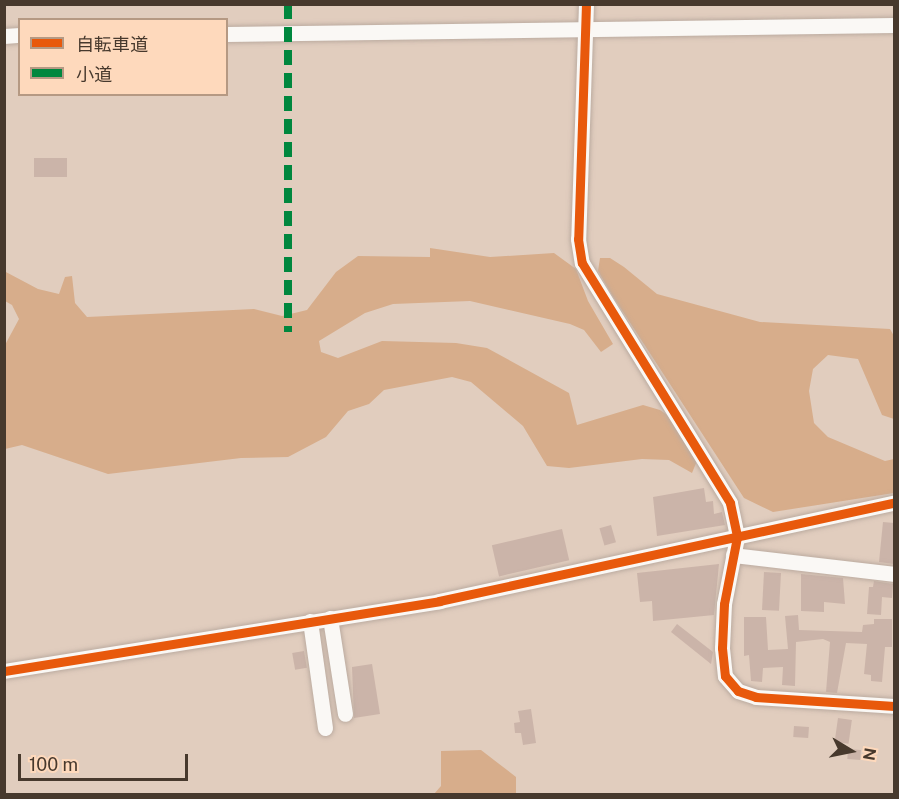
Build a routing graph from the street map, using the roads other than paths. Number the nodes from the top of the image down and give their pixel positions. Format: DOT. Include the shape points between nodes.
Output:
graph roads {
  1 [pos="586,4"];
  2 [pos="894,25"];
  3 [pos="585,29"];
  4 [pos="228,34"];
  5 [pos="894,503"];
  6 [pos="737,537"];
  7 [pos="734,555"];
  8 [pos="894,573"];
  9 [pos="330,618"];
  10 [pos="310,621"];
  11 [pos="4,671"];
  12 [pos="894,706"];
  13 [pos="345,714"];
  14 [pos="325,728"];
  1 -- 3 [label="street"];
  2 -- 3 [label="street"];
  3 -- 4 [label="street"];
  3 -- 6 [label="street" via="578,239 582,263 730,503"];
  5 -- 6 [label="street"];
  6 -- 7 [label="street"];
  6 -- 9 [label="street" via="439,601"];
  7 -- 8 [label="street"];
  7 -- 12 [label="street" via="724,604 722,648 725,676 738,691 756,697"];
  9 -- 10 [label="street"];
  9 -- 13 [label="street"];
  10 -- 11 [label="street"];
  10 -- 14 [label="street"];
}
